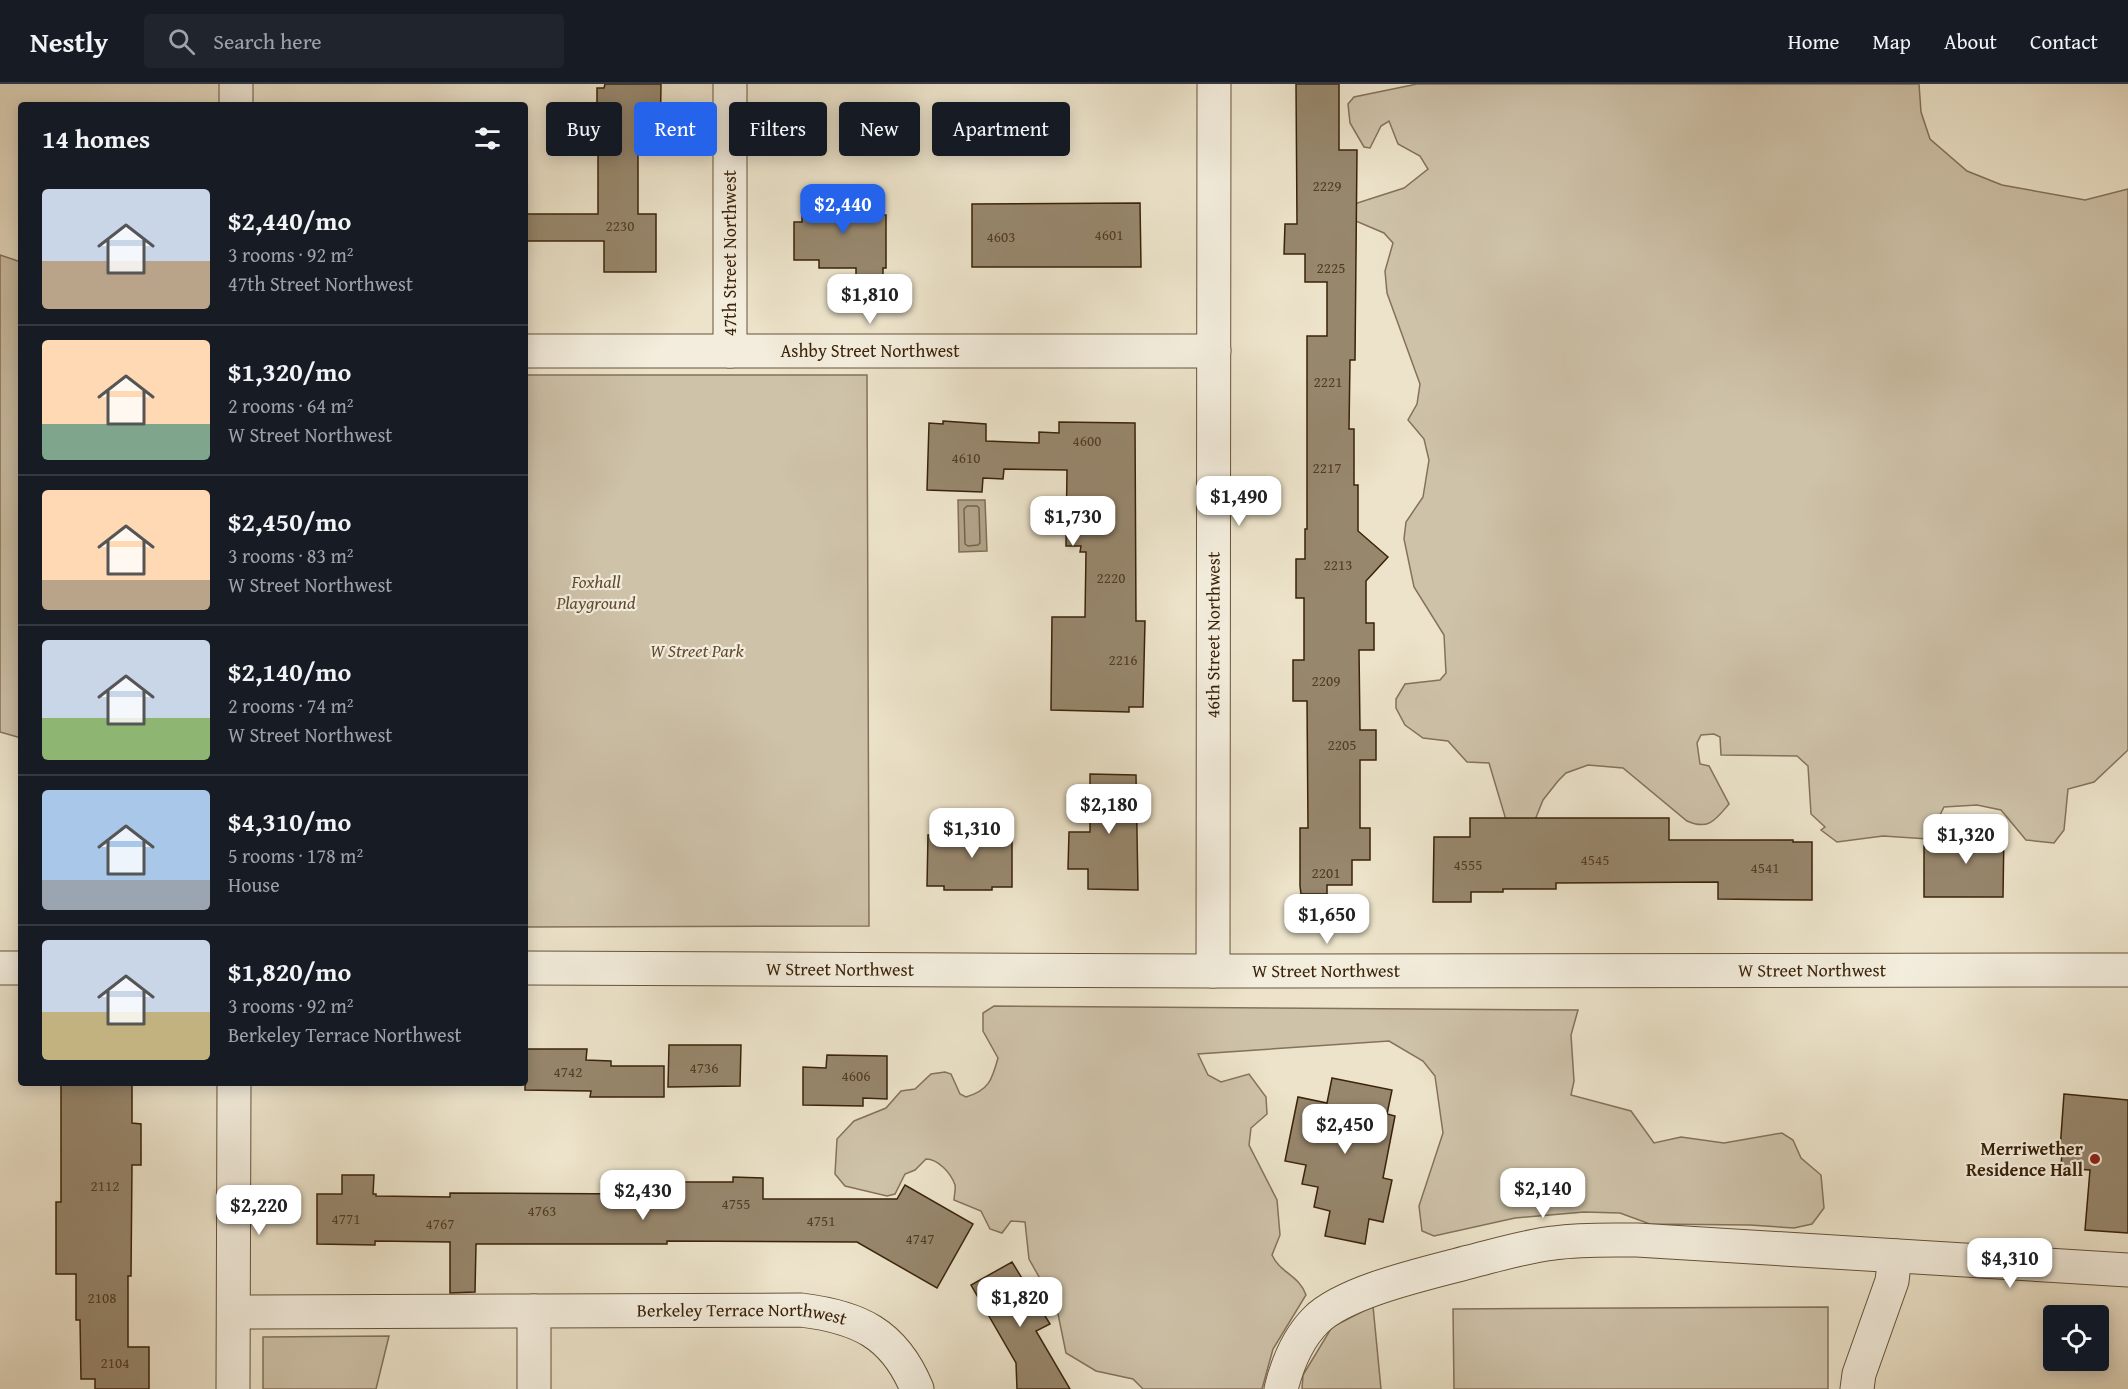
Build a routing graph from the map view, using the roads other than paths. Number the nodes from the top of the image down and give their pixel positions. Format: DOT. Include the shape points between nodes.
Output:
graph roads {
  1 [pos="236,84"];
  2 [pos="730,84"];
  3 [pos="1214,84"];
  4 [pos="236,102"];
  5 [pos="528,351"];
  6 [pos="730,351"];
  7 [pos="1214,351"];
  8 [pos="0,968"];
  9 [pos="18,968"];
  10 [pos="528,968"];
  11 [pos="2128,970"];
  12 [pos="1213,971"];
  13 [pos="234,1086"];
  14 [pos="1895,1256"];
  15 [pos="2128,1270"];
  16 [pos="534,1311"];
  17 [pos="234,1312"];
  18 [pos="233,1389"];
  19 [pos="534,1389"];
  20 [pos="917,1389"];
  21 [pos="1281,1389"];
  22 [pos="1857,1389"];
  1 -- 4 [label="street"];
  2 -- 6 [label="street, 47th Street Northwest"];
  3 -- 7 [label="street, 46th Street Northwest"];
  5 -- 6 [label="street, Ashby Street Northwest"];
  6 -- 7 [label="street, Ashby Street Northwest"];
  7 -- 12 [label="street, 46th Street Northwest"];
  8 -- 9 [label="street"];
  10 -- 12 [label="street, W Street Northwest"];
  11 -- 12 [label="street, W Street Northwest"];
  13 -- 17 [label="street"];
  14 -- 15 [label="street"];
  14 -- 21 [label="street" via="1637,1240 1556,1242 1525,1248 1364,1293 1332,1308 1303,1336"];
  14 -- 22 [label="street" via="1892,1281"];
  16 -- 17 [label="street, Berkeley Terrace Northwest"];
  16 -- 19 [label="street"];
  16 -- 20 [label="street, Berkeley Terrace Northwest" via="827,1313 860,1324 886,1342 902,1360"];
  17 -- 18 [label="street"];
}
